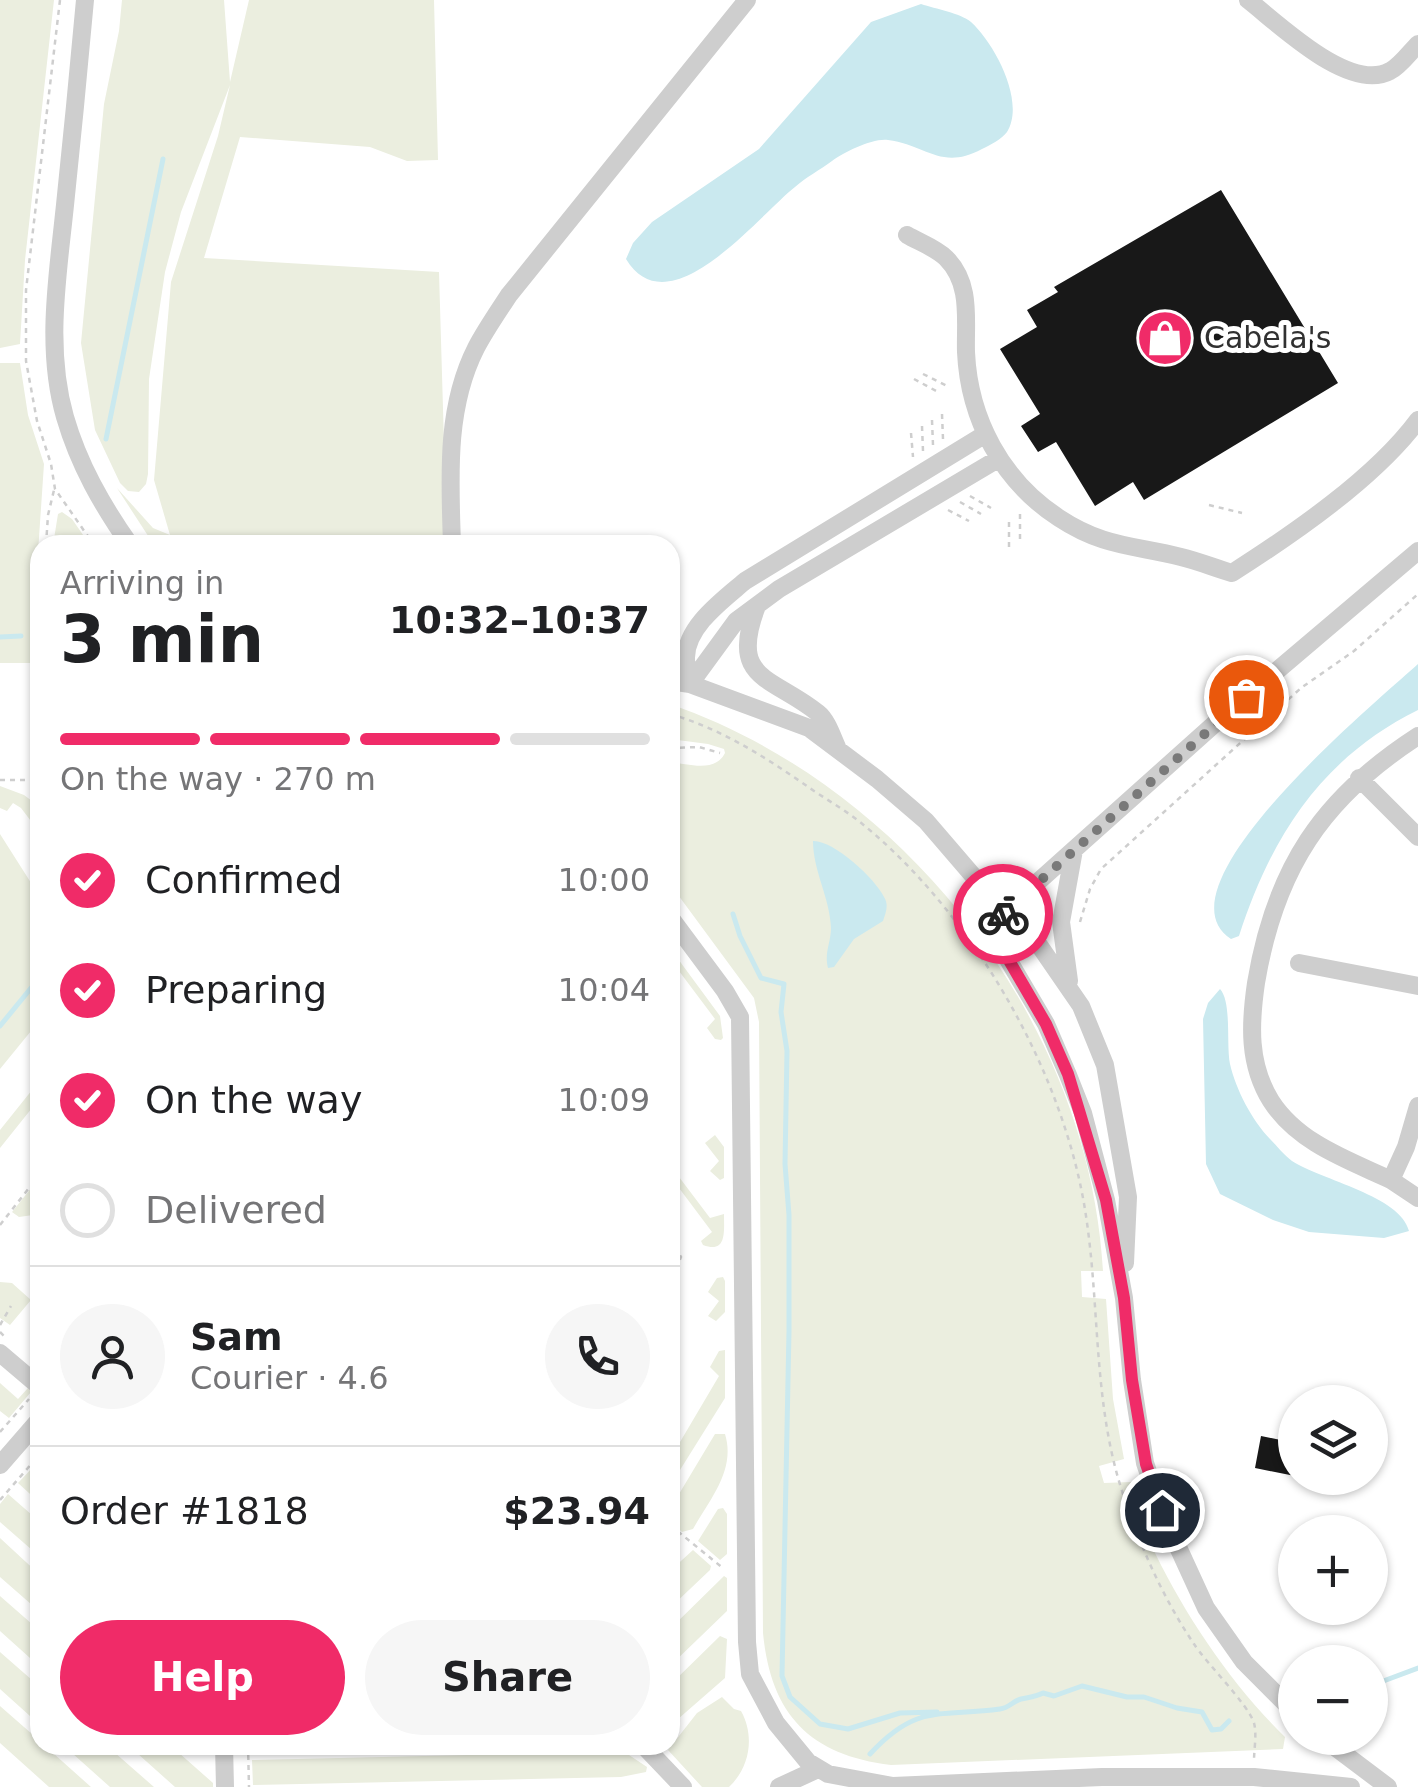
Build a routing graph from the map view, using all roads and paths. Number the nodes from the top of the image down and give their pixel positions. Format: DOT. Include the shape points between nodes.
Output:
graph roads {
  1 [pos="60,0"];
  2 [pos="85,0"];
  3 [pos="747,0"];
  4 [pos="1248,0"];
  5 [pos="1418,44"];
  6 [pos="906,235"];
  7 [pos="923,374"];
  8 [pos="914,379"];
  9 [pos="947,386"];
  10 [pos="938,392"];
  11 [pos="942,414"];
  12 [pos="932,420"];
  13 [pos="1418,420"];
  14 [pos="922,426"];
  15 [pos="911,432"];
  16 [pos="984,435"];
  17 [pos="943,439"];
  18 [pos="933,445"];
  19 [pos="923,451"];
  20 [pos="913,457"];
  21 [pos="998,459"];
  22 [pos="55,489"];
  23 [pos="969,496"];
  24 [pos="959,502"];
  25 [pos="1209,505"];
  26 [pos="991,508"];
  27 [pos="947,509"];
  28 [pos="1242,513"];
  29 [pos="980,514"];
  30 [pos="1020,514"];
  31 [pos="1010,520"];
  32 [pos="969,522"];
  33 [pos="47,535"];
  34 [pos="87,535"];
  35 [pos="123,535"];
  36 [pos="452,535"];
  37 [pos="1020,540"];
  38 [pos="1009,546"];
  39 [pos="1418,551"];
  40 [pos="1418,594"];
  41 [pos="758,606"];
  42 [pos="680,682"];
  43 [pos="690,684"];
  44 [pos="680,717"];
  45 [pos="1418,736"];
  46 [pos="680,748"];
  47 [pos="838,750"];
  48 [pos="720,753"];
  49 [pos="1359,778"];
  50 [pos="0,780"];
  51 [pos="30,780"];
  52 [pos="1418,837"];
  53 [pos="1074,850"];
  54 [pos="1002,914"];
  55 [pos="1082,922"];
  56 [pos="680,930"];
  57 [pos="1298,963"];
  58 [pos="1418,986"];
  59 [pos="1071,991"];
  60 [pos="1418,1106"];
  61 [pos="1390,1180"];
  62 [pos="30,1187"];
  63 [pos="1418,1198"];
  64 [pos="0,1225"];
  65 [pos="1124,1298"];
  66 [pos="11,1306"];
  67 [pos="0,1325"];
  68 [pos="0,1353"];
  69 [pos="30,1384"];
  70 [pos="30,1399"];
  71 [pos="30,1430"];
  72 [pos="0,1432"];
  73 [pos="0,1465"];
  74 [pos="30,1466"];
  75 [pos="0,1500"];
  76 [pos="680,1533"];
  77 [pos="724,1569"];
  78 [pos="1278,1696"];
  79 [pos="1254,1746"];
  80 [pos="224,1755"];
  81 [pos="248,1755"];
  82 [pos="653,1755"];
  83 [pos="1346,1755"];
  84 [pos="818,1769"];
  85 [pos="225,1787"];
  86 [pos="248,1787"];
  87 [pos="684,1787"];
  88 [pos="779,1787"];
  89 [pos="1351,1787"];
  90 [pos="1388,1787"];
  1 -- 22 [label="path" via="24,340"];
  2 -- 35 [label="street" via="54,353 80,458"];
  3 -- 36 [label="street" via="509,295 476,348 459,393 449,460"];
  4 -- 5 [label="street" via="1353,74 1392,71"];
  6 -- 16 [label="street" via="947,259 962,284 968,378"];
  7 -- 9 [label="path"];
  8 -- 10 [label="path"];
  11 -- 17 [label="path"];
  12 -- 18 [label="path"];
  13 -- 21 [label="street" via="1329,505 1232,573 1099,540 1057,517"];
  14 -- 19 [label="path"];
  15 -- 20 [label="path"];
  16 -- 21 [label="street"];
  16 -- 43 [label="street" via="716,606 685,655"];
  21 -- 41 [label="street"];
  22 -- 33 [label="path"];
  22 -- 34 [label="path"];
  23 -- 26 [label="path"];
  24 -- 29 [label="path"];
  25 -- 28 [label="path"];
  27 -- 32 [label="path"];
  30 -- 37 [label="path"];
  31 -- 38 [label="path"];
  39 -- 53 [label="street"];
  40 -- 55 [label="path" via="1301,688 1101,869"];
  41 -- 43 [label="street" via="736,621"];
  41 -- 47 [label="street" via="746,638 752,664 822,715"];
  42 -- 43 [label="street"];
  43 -- 47 [label="street" via="809,728"];
  44 -- 79 [label="path" via="734,740 861,823 938,903 1010,1002 1060,1115 1086,1213 1101,1388 1122,1491 1170,1606 1248,1712"];
  45 -- 49 [label="street"];
  46 -- 48 [label="path"];
  47 -- 54 [label="street" via="926,821"];
  49 -- 52 [label="street"];
  49 -- 61 [label="street" via="1310,836 1278,896 1259,966 1251,1039 1271,1101 1294,1128"];
  50 -- 51 [label="path"];
  53 -- 54 [label="street"];
  53 -- 59 [label="street" via="1061,922"];
  54 -- 59 [label="street" via="1030,932"];
  54 -- 65 [label="street" via="1003,950 1046,1024 1082,1112"];
  56 -- 84 [label="street" via="740,1018 750,1674 776,1723"];
  57 -- 58 [label="street"];
  59 -- 65 [label="street" via="1105,1065 1113,1106 1128,1197"];
  60 -- 61 [label="street"];
  61 -- 63 [label="street"];
  62 -- 64 [label="path"];
  65 -- 78 [label="street" via="1146,1464 1162,1510 1206,1608"];
  66 -- 67 [label="path"];
  68 -- 69 [label="street"];
  70 -- 72 [label="path"];
  71 -- 73 [label="street"];
  74 -- 75 [label="path"];
  76 -- 77 [label="path"];
  80 -- 85 [label="street"];
  81 -- 86 [label="path"];
  82 -- 87 [label="street"];
  83 -- 90 [label="street"];
  84 -- 88 [label="street"];
  84 -- 89 [label="street" via="893,1786 1254,1777"];
}
